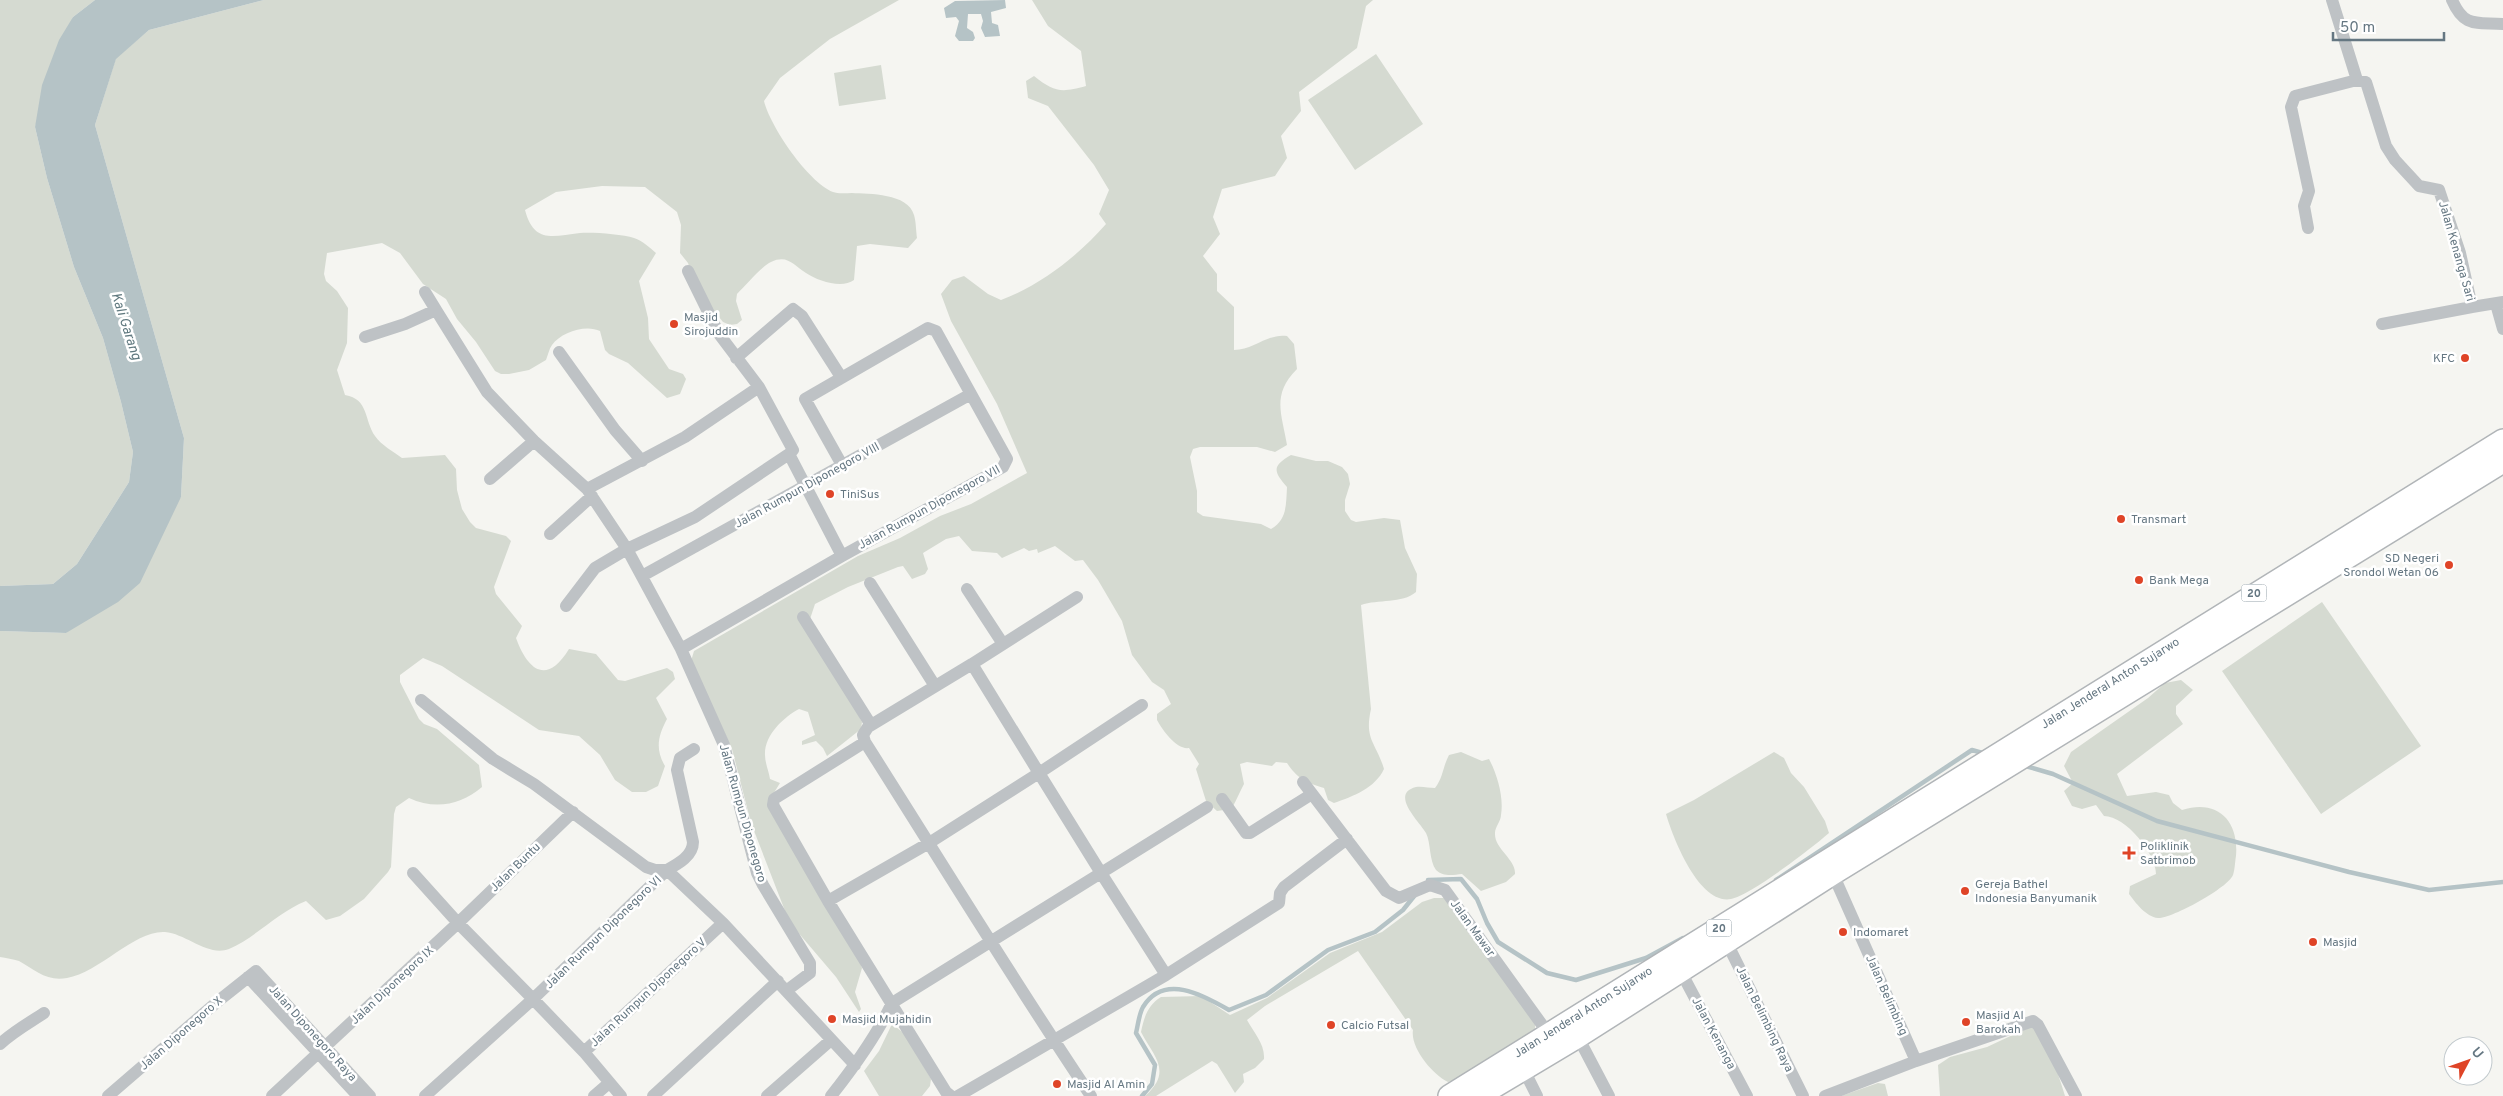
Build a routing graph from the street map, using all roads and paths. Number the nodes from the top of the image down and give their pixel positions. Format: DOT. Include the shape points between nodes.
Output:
graph roads {
  1 [pos="2332,0"];
  2 [pos="2452,0"];
  3 [pos="2503,24"];
  4 [pos="2357,80"];
  5 [pos="2308,228"];
  6 [pos="688,271"];
  7 [pos="425,292"];
  8 [pos="2500,303"];
  9 [pos="2472,306"];
  10 [pos="436,310"];
  11 [pos="2382,324"];
  12 [pos="2503,329"];
  13 [pos="365,337"];
  14 [pos="559,352"];
  15 [pos="736,358"];
  16 [pos="842,377"];
  17 [pos="758,387"];
  18 [pos="971,394"];
  19 [pos="2503,440"];
  20 [pos="534,441"];
  21 [pos="789,454"];
  22 [pos="642,461"];
  23 [pos="2492,461"];
  24 [pos="842,465"];
  25 [pos="490,479"];
  26 [pos="805,486"];
  27 [pos="589,493"];
  28 [pos="550,534"];
  29 [pos="627,549"];
  30 [pos="842,556"];
  31 [pos="642,576"];
  32 [pos="870,583"];
  33 [pos="967,589"];
  34 [pos="1077,598"];
  35 [pos="566,606"];
  36 [pos="803,617"];
  37 [pos="1003,644"];
  38 [pos="681,649"];
  39 [pos="972,664"];
  40 [pos="935,686"];
  41 [pos="421,700"];
  42 [pos="1142,705"];
  43 [pos="871,725"];
  44 [pos="865,742"];
  45 [pos="694,749"];
  46 [pos="2010,755"];
  47 [pos="1039,772"];
  48 [pos="1303,782"];
  49 [pos="1312,794"];
  50 [pos="1222,799"];
  51 [pos="1207,807"];
  52 [pos="573,812"];
  53 [pos="1347,839"];
  54 [pos="929,843"];
  55 [pos="667,870"];
  56 [pos="413,873"];
  57 [pos="1102,873"];
  58 [pos="1833,874"];
  59 [pos="828,901"];
  60 [pos="458,923"];
  61 [pos="723,923"];
  62 [pos="1722,935"];
  63 [pos="989,941"];
  64 [pos="1680,970"];
  65 [pos="252,974"];
  66 [pos="1166,975"];
  67 [pos="782,986"];
  68 [pos="533,999"];
  69 [pos="892,1003"];
  70 [pos="44,1013"];
  71 [pos="1548,1032"];
  72 [pos="1578,1036"];
  73 [pos="830,1040"];
  74 [pos="1054,1041"];
  75 [pos="0,1044"];
  76 [pos="323,1050"];
  77 [pos="584,1052"];
  78 [pos="1916,1061"];
  79 [pos="854,1065"];
  80 [pos="1524,1068"];
  81 [pos="609,1083"];
  82 [pos="108,1096"];
  83 [pos="272,1096"];
  84 [pos="358,1096"];
  85 [pos="370,1096"];
  86 [pos="425,1096"];
  87 [pos="594,1096"];
  88 [pos="620,1096"];
  89 [pos="653,1096"];
  90 [pos="767,1096"];
  91 [pos="831,1096"];
  92 [pos="951,1096"];
  93 [pos="958,1096"];
  94 [pos="1091,1096"];
  95 [pos="1449,1096"];
  96 [pos="1479,1096"];
  97 [pos="1538,1096"];
  98 [pos="1609,1096"];
  99 [pos="1748,1096"];
  100 [pos="1803,1096"];
  101 [pos="1825,1096"];
  102 [pos="2076,1096"];
  1 -- 4 [label="street, Jalan Kenanga Sari"];
  2 -- 3 [label="street" via="2460,17 2469,21"];
  4 -- 5 [label="street" via="2292,99 2309,191 2304,206"];
  4 -- 9 [label="street, Jalan Kenanga Sari" via="2366,82 2386,146 2395,160 2419,186 2439,190 2460,253"];
  6 -- 15 [label="street" via="719,334"];
  7 -- 10 [label="street"];
  8 -- 9 [label="street, Jalan Kenanga Sari"];
  8 -- 12 [label="street"];
  9 -- 11 [label="street"];
  10 -- 13 [label="street"];
  10 -- 20 [label="street" via="486,392"];
  14 -- 22 [label="street" via="615,430"];
  15 -- 16 [label="street" via="793,309 802,316"];
  15 -- 17 [label="street"];
  16 -- 18 [label="street, Jalan Rumpun Diponegoro VII" via="928,328 936,331"];
  16 -- 24 [label="street" via="805,399"];
  17 -- 21 [label="street" via="793,450"];
  17 -- 22 [label="street" via="686,437"];
  18 -- 24 [label="street, Jalan Rumpun Diponegoro VIII"];
  18 -- 30 [label="street, Jalan Rumpun Diponegoro VII" via="1007,463"];
  19 -- 23 [label="highway, Jalan Jenderal Anton Sujarwo / 20"];
  20 -- 25 [label="street"];
  20 -- 27 [label="street"];
  21 -- 26 [label="street"];
  21 -- 29 [label="street" via="694,517"];
  22 -- 27 [label="street"];
  23 -- 46 [label="highway, Jalan Jenderal Anton Sujarwo / 20"];
  24 -- 26 [label="street, Jalan Rumpun Diponegoro VIII"];
  26 -- 30 [label="street"];
  26 -- 31 [label="street, Jalan Rumpun Diponegoro VIII"];
  27 -- 28 [label="street"];
  27 -- 29 [label="street"];
  29 -- 31 [label="street"];
  29 -- 35 [label="street" via="595,568"];
  30 -- 38 [label="street, Jalan Rumpun Diponegoro VII"];
  31 -- 38 [label="street"];
  32 -- 40 [label="street"];
  33 -- 37 [label="street"];
  34 -- 37 [label="street"];
  36 -- 43 [label="street"];
  37 -- 39 [label="street"];
  38 -- 67 [label="street, Jalan Rumpun Diponegoro" via="724,745 757,873 810,963 810,973"];
  39 -- 40 [label="street"];
  39 -- 47 [label="street"];
  40 -- 43 [label="street"];
  41 -- 52 [label="street" via="493,759"];
  42 -- 47 [label="street"];
  43 -- 44 [label="street" via="863,735"];
  44 -- 54 [label="street"];
  44 -- 59 [label="street" via="776,797 773,802"];
  45 -- 55 [label="street" via="680,758 677,770 693,846 683,861"];
  46 -- 58 [label="highway, Jalan Jenderal Anton Sujarwo / 20"];
  46 -- 62 [label="highway, Jalan Jenderal Anton Sujarwo / 20"];
  47 -- 54 [label="street"];
  47 -- 57 [label="street"];
  48 -- 49 [label="street, Jalan Mawar"];
  49 -- 50 [label="street" via="1250,833 1246,833"];
  49 -- 53 [label="street, Jalan Mawar"];
  51 -- 57 [label="street"];
  52 -- 55 [label="street" via="646,867"];
  52 -- 60 [label="street, Jalan Buntu"];
  53 -- 66 [label="street" via="1284,887 1279,903"];
  53 -- 71 [label="street, Jalan Mawar" via="1386,891 1399,898 1430,885 1445,890"];
  54 -- 59 [label="street"];
  54 -- 63 [label="street"];
  55 -- 61 [label="street"];
  55 -- 68 [label="street, Jalan Rumpun Diponegoro VI"];
  56 -- 60 [label="street, Jalan Rumpun Diponegoro VI"];
  57 -- 63 [label="street"];
  57 -- 66 [label="street"];
  58 -- 62 [label="highway, Jalan Jenderal Anton Sujarwo / 20"];
  58 -- 78 [label="street, Jalan Belimbing"];
  59 -- 69 [label="street"];
  60 -- 68 [label="street, Jalan Rumpun Diponegoro VI"];
  60 -- 76 [label="street, Jalan Diponegoro IX"];
  61 -- 67 [label="street"];
  61 -- 77 [label="street, Jalan Rumpun Diponegoro V"];
  62 -- 64 [label="highway, Jalan Jenderal Anton Sujarwo / 20"];
  62 -- 71 [label="highway, Jalan Jenderal Anton Sujarwo / 20"];
  62 -- 100 [label="street, Jalan Belimbing Raya"];
  63 -- 69 [label="street"];
  63 -- 74 [label="street"];
  64 -- 72 [label="highway, Jalan Jenderal Anton Sujarwo / 20"];
  64 -- 99 [label="street, Jalan Kenanga"];
  65 -- 76 [label="street, Jalan Diponegoro Raya"];
  65 -- 82 [label="street, Jalan Diponegoro X"];
  66 -- 74 [label="street"];
  67 -- 73 [label="street"];
  67 -- 89 [label="street"];
  68 -- 77 [label="street, Jalan Rumpun Diponegoro V"];
  68 -- 86 [label="street"];
  69 -- 79 [label="street"];
  69 -- 92 [label="street"];
  70 -- 75 [label="street" via="16,1029"];
  71 -- 95 [label="highway, Jalan Jenderal Anton Sujarwo / 20"];
  72 -- 80 [label="highway, Jalan Jenderal Anton Sujarwo / 20"];
  72 -- 98 [label="street"];
  73 -- 79 [label="street"];
  73 -- 90 [label="street"];
  74 -- 93 [label="street"];
  74 -- 94 [label="street"];
  76 -- 83 [label="street, Jalan Diponegoro IX"];
  76 -- 84 [label="street, Jalan Diponegoro Raya"];
  76 -- 85 [label="street, Jalan Diponegoro Raya"];
  77 -- 81 [label="street"];
  78 -- 101 [label="street"];
  78 -- 102 [label="street" via="2033,1021"];
  79 -- 91 [label="street"];
  80 -- 96 [label="highway, Jalan Jenderal Anton Sujarwo / 20"];
  80 -- 97 [label="street"];
  81 -- 87 [label="street"];
  81 -- 88 [label="street"];
}
